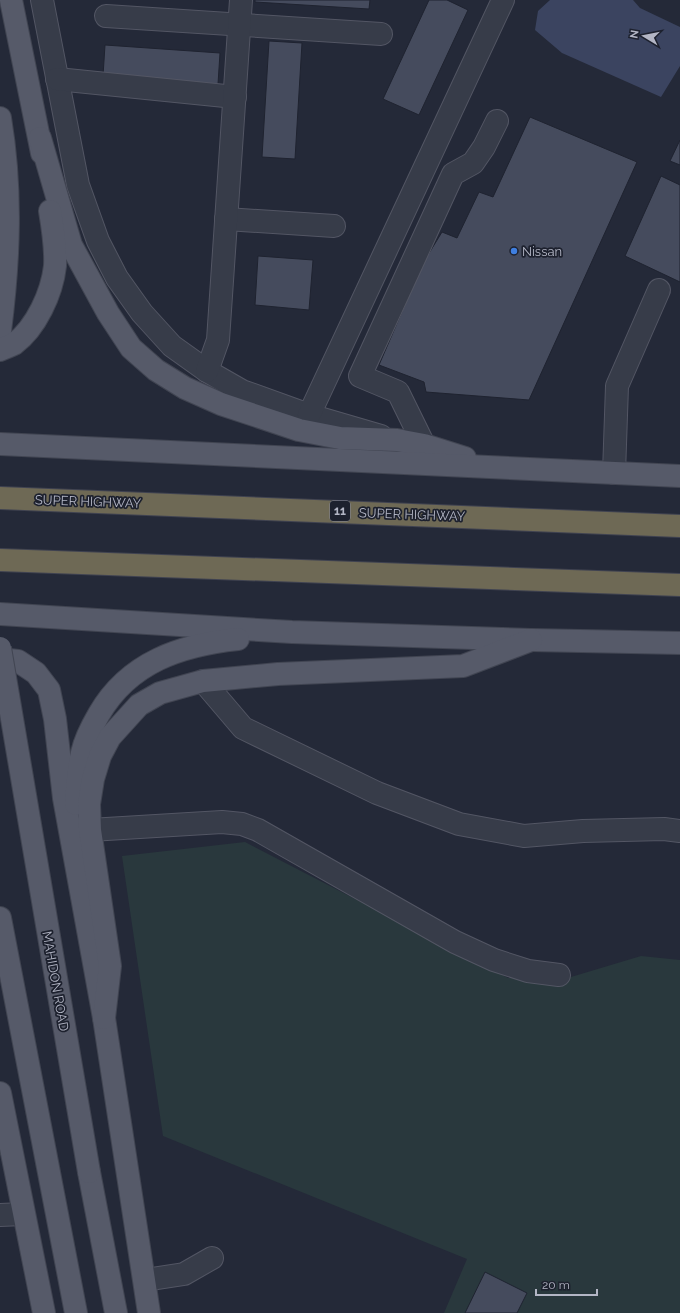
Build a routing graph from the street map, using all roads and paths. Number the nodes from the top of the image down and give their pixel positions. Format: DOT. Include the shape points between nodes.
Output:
graph roads {
  1 [pos="11,0"];
  2 [pos="42,0"];
  3 [pos="241,0"];
  4 [pos="503,0"];
  5 [pos="106,16"];
  6 [pos="240,25"];
  7 [pos="381,34"];
  8 [pos="57,79"];
  9 [pos="235,97"];
  10 [pos="0,118"];
  11 [pos="497,121"];
  12 [pos="40,138"];
  13 [pos="226,219"];
  14 [pos="334,226"];
  15 [pos="659,290"];
  16 [pos="0,332"];
  17 [pos="0,350"];
  18 [pos="207,371"];
  19 [pos="309,415"];
  20 [pos="397,440"];
  21 [pos="0,444"];
  22 [pos="424,445"];
  23 [pos="492,467"];
  24 [pos="614,472"];
  25 [pos="680,476"];
  26 [pos="0,498"];
  27 [pos="680,526"];
  28 [pos="0,560"];
  29 [pos="680,585"];
  30 [pos="0,614"];
  31 [pos="292,632"];
  32 [pos="531,640"];
  33 [pos="680,643"];
  34 [pos="0,648"];
  35 [pos="0,659"];
  36 [pos="203,682"];
  37 [pos="90,830"];
  38 [pos="680,831"];
  39 [pos="82,899"];
  40 [pos="0,918"];
  41 [pos="559,975"];
  42 [pos="104,1018"];
  43 [pos="1,1100"];
  44 [pos="23,1214"];
  45 [pos="0,1215"];
  46 [pos="212,1258"];
  47 [pos="145,1280"];
  48 [pos="44,1313"];
  49 [pos="76,1313"];
  50 [pos="116,1313"];
  51 [pos="149,1313"];
  1 -- 12 [label="main road"];
  2 -- 8 [label="street"];
  3 -- 6 [label="street"];
  4 -- 19 [label="street"];
  5 -- 6 [label="street"];
  6 -- 7 [label="street"];
  6 -- 9 [label="street"];
  8 -- 9 [label="street"];
  8 -- 18 [label="street" via="78,185 98,241 117,278 142,314 172,346"];
  9 -- 13 [label="street"];
  10 -- 16 [label="main road" via="8,190 9,238"];
  11 -- 22 [label="street" via="484,147 472,163 453,174 360,376 398,392"];
  12 -- 17 [label="main road" via="54,240 55,265 52,284 36,320 14,344"];
  12 -- 20 [label="main road" via="71,245 108,313 131,348 156,370 185,388 221,404 299,430 340,438"];
  13 -- 14 [label="street"];
  13 -- 18 [label="street" via="218,340"];
  15 -- 24 [label="street" via="617,386"];
  18 -- 19 [label="street" via="242,391"];
  19 -- 20 [label="street"];
  20 -- 22 [label="main road"];
  21 -- 23 [label="main road"];
  22 -- 23 [label="main road"];
  23 -- 24 [label="main road"];
  24 -- 25 [label="main road"];
  26 -- 27 [label="highway, SUPER HIGHWAY / 11"];
  28 -- 29 [label="highway"];
  30 -- 31 [label="main road"];
  31 -- 32 [label="main road"];
  31 -- 39 [label="main road" via="213,642 164,656 121,683 107,700 91,727 82,752 77,780 75,809"];
  32 -- 33 [label="main road"];
  32 -- 36 [label="main road" via="463,666 278,674"];
  34 -- 50 [label="main road, MAHIDON ROAD, bridge" via="89,1172"];
  35 -- 39 [label="main road" via="18,661 36,673 48,690 55,719 64,798"];
  36 -- 37 [label="main road" via="160,694 139,704 110,737 100,756 93,779 89,804"];
  36 -- 38 [label="street" via="243,728 378,793 459,824 524,836 583,831"];
  37 -- 41 [label="street" via="222,822 242,824 258,830 462,945 494,960 528,970"];
  37 -- 42 [label="main road" via="110,966"];
  39 -- 42 [label="main road"];
  40 -- 49 [label="main road"];
  42 -- 47 [label="main road"];
  43 -- 44 [label="main road"];
  44 -- 45 [label="street"];
  44 -- 48 [label="main road"];
  46 -- 47 [label="street" via="184,1274"];
  47 -- 51 [label="main road"];
}
